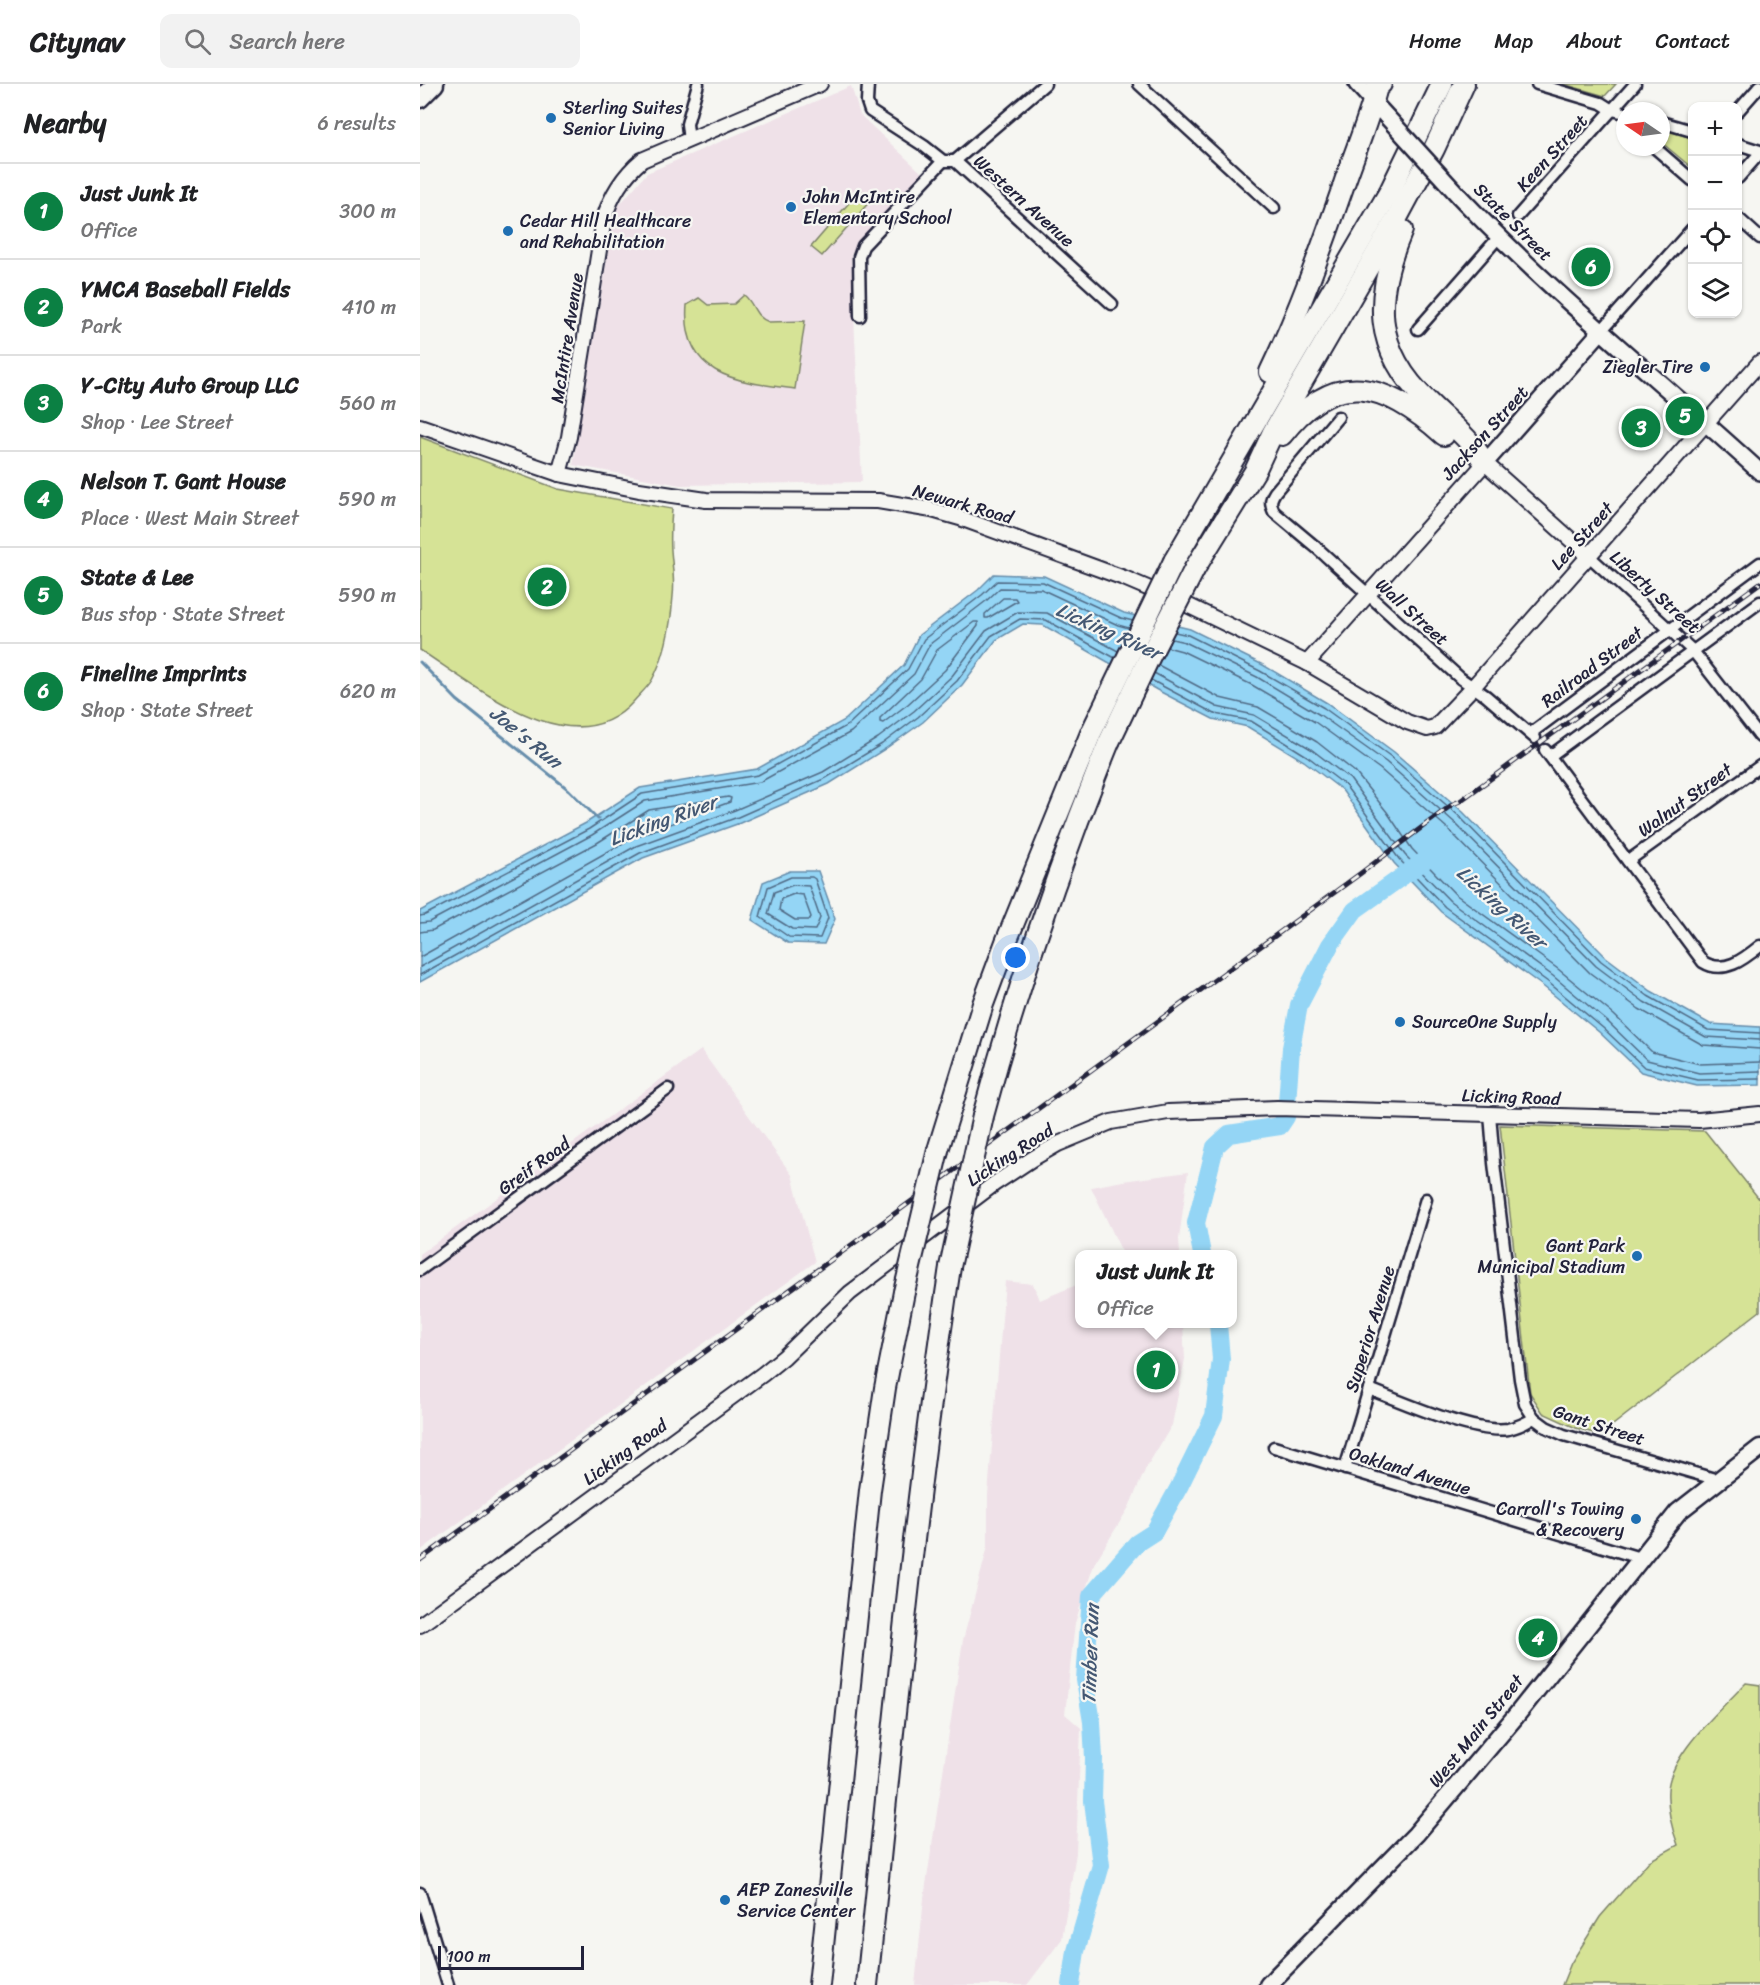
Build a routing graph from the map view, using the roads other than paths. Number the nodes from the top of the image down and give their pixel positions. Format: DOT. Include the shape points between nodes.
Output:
graph roads {
  1 [pos="435,84"];
  2 [pos="698,84"];
  3 [pos="820,84"];
  4 [pos="868,84"];
  5 [pos="1045,84"];
  6 [pos="1139,84"];
  7 [pos="1357,84"];
  8 [pos="1442,84"];
  9 [pos="1464,84"];
  10 [pos="1537,84"];
  11 [pos="1635,84"];
  12 [pos="1760,86"];
  13 [pos="1377,93"];
  14 [pos="420,99"];
  15 [pos="1742,106"];
  16 [pos="1612,110"];
  17 [pos="1616,111"];
  18 [pos="1616,113"];
  19 [pos="1670,125"];
  20 [pos="1688,130"];
  21 [pos="688,141"];
  22 [pos="1742,146"];
  23 [pos="1434,149"];
  24 [pos="1760,152"];
  25 [pos="1664,156"];
  26 [pos="949,161"];
  27 [pos="1742,172"];
  28 [pos="1688,177"];
  29 [pos="1274,208"];
  30 [pos="1518,216"];
  31 [pos="1742,222"];
  32 [pos="1688,233"];
  33 [pos="1498,238"];
  34 [pos="1760,238"];
  35 [pos="1112,304"];
  36 [pos="861,316"];
  37 [pos="1418,329"];
  38 [pos="1601,331"];
  39 [pos="1760,362"];
  40 [pos="1338,417"];
  41 [pos="1706,423"];
  42 [pos="420,426"];
  43 [pos="1485,463"];
  44 [pos="1230,465"];
  45 [pos="1255,471"];
  46 [pos="1760,472"];
  47 [pos="559,474"];
  48 [pos="1589,556"];
  49 [pos="1760,563"];
  50 [pos="1368,595"];
  51 [pos="1760,602"];
  52 [pos="1671,629"];
  53 [pos="1693,651"];
  54 [pos="1307,663"];
  55 [pos="1473,687"];
  56 [pos="1427,729"];
  57 [pos="1533,736"];
  58 [pos="1760,737"];
  59 [pos="1760,766"];
  60 [pos="1628,861"];
  61 [pos="1760,946"];
  62 [pos="668,1089"];
  63 [pos="1491,1114"];
  64 [pos="1760,1114"];
  65 [pos="1426,1199"];
  66 [pos="420,1270"];
  67 [pos="1369,1389"];
  68 [pos="1534,1418"];
  69 [pos="1274,1447"];
  70 [pos="1760,1448"];
  71 [pos="1345,1469"];
  72 [pos="1718,1480"];
  73 [pos="1640,1558"];
  74 [pos="420,1625"];
  75 [pos="420,1893"];
  76 [pos="448,1985"];
  77 [pos="819,1985"];
  78 [pos="867,1985"];
  79 [pos="1268,1985"];
  1 -- 14 [label="main road"];
  2 -- 21 [label="street" via="687,124"];
  3 -- 21 [label="street, McIntire Avenue"];
  4 -- 26 [label="street, Western Avenue" via="870,111"];
  5 -- 26 [label="street"];
  6 -- 29 [label="street"];
  7 -- 13 [label="main road, State Street"];
  8 -- 44 [label="highway" via="1390,191"];
  9 -- 23 [label="highway"];
  10 -- 16 [label="street" via="1601,103"];
  11 -- 16 [label="street, Keen Street"];
  12 -- 15 [label="street"];
  13 -- 33 [label="main road, State Street, bridge" via="1387,117"];
  13 -- 44 [label="highway" via="1290,329 1243,427"];
  16 -- 17 [label="street"];
  16 -- 18 [label="street"];
  16 -- 30 [label="street, Keen Street"];
  19 -- 20 [label="street"];
  21 -- 47 [label="street, McIntire Avenue" via="642,160 628,171 608,208 570,437"];
  22 -- 24 [label="street"];
  23 -- 43 [label="highway" via="1384,281 1384,330 1390,350 1411,384 1474,444"];
  23 -- 45 [label="highway" via="1273,432"];
  24 -- 27 [label="street"];
  25 -- 28 [label="street"];
  26 -- 35 [label="street, Western Avenue"];
  26 -- 36 [label="street" via="863,246 859,257"];
  31 -- 34 [label="street"];
  32 -- 38 [label="street, Jackson Street"];
  33 -- 37 [label="street"];
  33 -- 38 [label="main road, State Street"];
  38 -- 41 [label="main road, State Street"];
  38 -- 43 [label="main road, Jackson Street"];
  39 -- 41 [label="street, Lee Street"];
  40 -- 50 [label="street, Wall Street" via="1275,492 1270,505"];
  41 -- 46 [label="main road, State Street"];
  41 -- 48 [label="street, Lee Street"];
  42 -- 47 [label="street, Newark Road"];
  43 -- 45 [label="highway" via="1466,454 1407,405 1370,390 1352,389 1315,400 1294,420"];
  43 -- 48 [label="street, Liberty Street"];
  43 -- 50 [label="street, Jackson Street"];
  44 -- 77 [label="highway, bridge" via="1174,561 1091,733 983,1004 938,1150 904,1292 870,1490"];
  45 -- 78 [label="highway, bridge" via="1195,568 1109,742 1030,951 983,1116 950,1267 933,1382"];
  47 -- 54 [label="street, Newark Road" via="706,500 847,499 932,510 1124,578"];
  48 -- 52 [label="street, Liberty Street"];
  48 -- 55 [label="street, Lee Street"];
  49 -- 52 [label="street, Railroad Street"];
  50 -- 54 [label="street, Jackson Street"];
  50 -- 55 [label="street, Wall Street"];
  51 -- 53 [label="street"];
  52 -- 53 [label="street, Liberty Street"];
  52 -- 57 [label="street, Railroad Street"];
  53 -- 58 [label="street, Liberty Street"];
  53 -- 60 [label="street" via="1548,753"];
  54 -- 56 [label="street, Newark Road" via="1407,722"];
  55 -- 56 [label="street, Lee Street" via="1435,727"];
  55 -- 57 [label="street, Wall Street"];
  59 -- 60 [label="street, Walnut Street"];
  60 -- 61 [label="street" via="1703,962 1720,967 1736,963"];
  62 -- 66 [label="street, Greif Road"];
  63 -- 64 [label="street, Licking Road" via="1699,1120"];
  63 -- 68 [label="street" via="1520,1379 1525,1404"];
  63 -- 74 [label="street, Licking Road" via="1304,1108 1168,1112 1111,1122 1074,1136 1032,1158 878,1270 784,1358"];
  65 -- 67 [label="street, Superior Avenue"];
  67 -- 68 [label="street, Gant Street" via="1479,1427 1508,1429"];
  67 -- 71 [label="street, Superior Avenue"];
  68 -- 72 [label="street, Gant Street" via="1564,1435"];
  69 -- 71 [label="street, Oakland Avenue"];
  70 -- 72 [label="main road, West Main Street"];
  71 -- 73 [label="street, Oakland Avenue"];
  72 -- 73 [label="main road, West Main Street" via="1678,1512"];
  73 -- 79 [label="main road, West Main Street" via="1515,1717 1416,1834"];
  75 -- 76 [label="street"];
}
